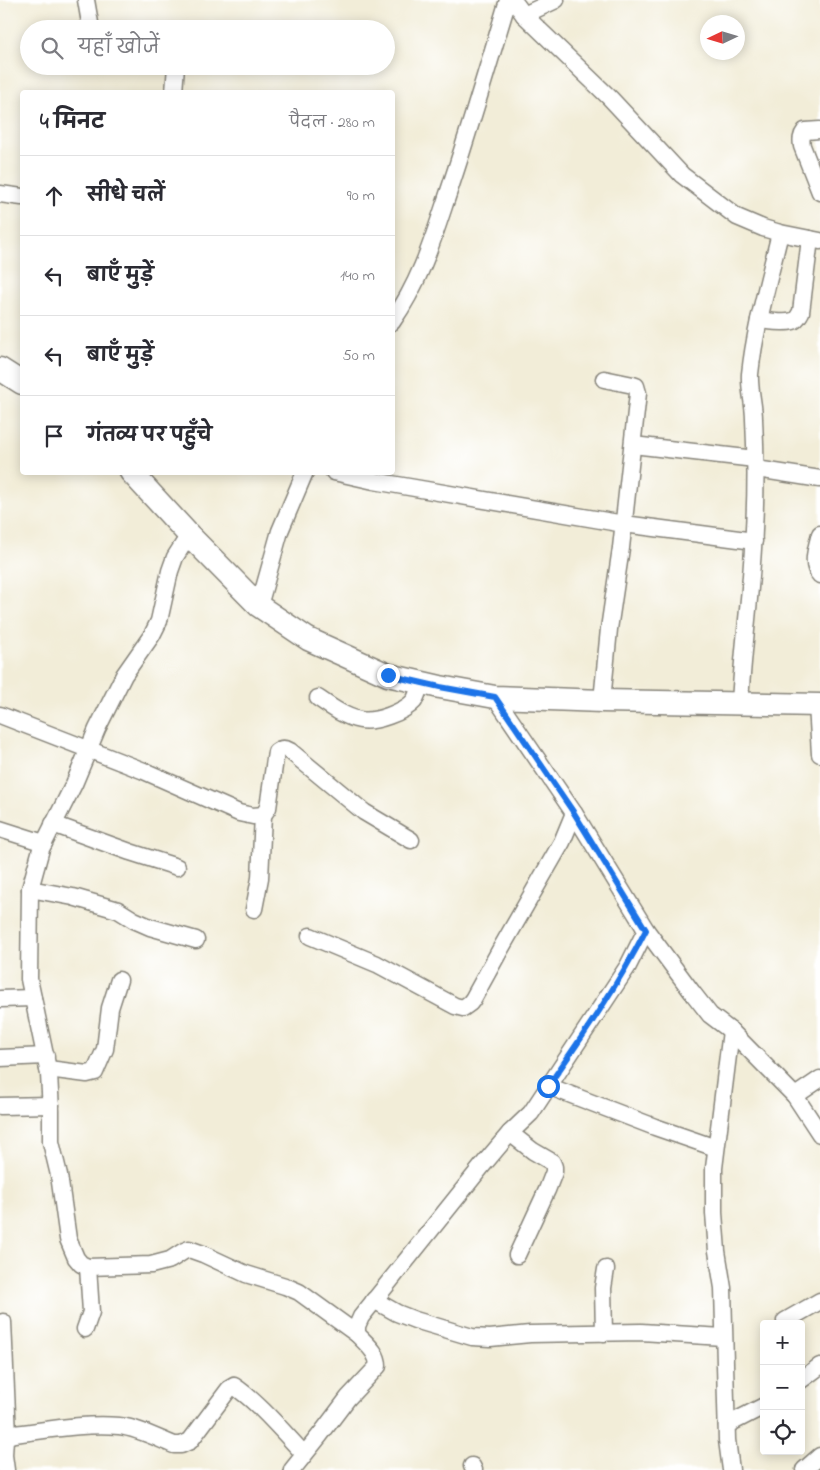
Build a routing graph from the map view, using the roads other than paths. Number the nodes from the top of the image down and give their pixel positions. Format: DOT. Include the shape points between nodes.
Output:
graph roads {
  1 [pos="86,0"];
  2 [pos="508,0"];
  3 [pos="514,0"];
  4 [pos="556,0"];
  5 [pos="524,15"];
  6 [pos="89,20"];
  7 [pos="175,75"];
  8 [pos="174,90"];
  9 [pos="820,130"];
  10 [pos="820,192"];
  11 [pos="0,194"];
  12 [pos="20,197"];
  13 [pos="780,233"];
  14 [pos="815,240"];
  15 [pos="395,318"];
  16 [pos="760,320"];
  17 [pos="0,369"];
  18 [pos="604,379"];
  19 [pos="20,382"];
  20 [pos="633,445"];
  21 [pos="756,464"];
  22 [pos="134,475"];
  23 [pos="304,475"];
  24 [pos="347,475"];
  25 [pos="820,479"];
  26 [pos="624,524"];
  27 [pos="820,534"];
  28 [pos="189,535"];
  29 [pos="754,541"];
  30 [pos="820,575"];
  31 [pos="259,606"];
  32 [pos="422,683"];
  33 [pos="495,697"];
  34 [pos="318,698"];
  35 [pos="602,701"];
  36 [pos="740,703"];
  37 [pos="818,705"];
  38 [pos="0,715"];
  39 [pos="89,749"];
  40 [pos="820,754"];
  41 [pos="574,813"];
  42 [pos="263,815"];
  43 [pos="53,824"];
  44 [pos="0,829"];
  45 [pos="411,840"];
  46 [pos="44,843"];
  47 [pos="177,867"];
  48 [pos="30,889"];
  49 [pos="254,909"];
  50 [pos="646,930"];
  51 [pos="310,936"];
  52 [pos="196,940"];
  53 [pos="119,980"];
  54 [pos="33,998"];
  55 [pos="0,999"];
  56 [pos="730,1031"];
  57 [pos="0,1058"];
  58 [pos="47,1062"];
  59 [pos="820,1079"];
  60 [pos="548,1086"];
  61 [pos="795,1096"];
  62 [pos="51,1105"];
  63 [pos="0,1106"];
  64 [pos="510,1133"];
  65 [pos="820,1134"];
  66 [pos="716,1148"];
  67 [pos="517,1255"];
  68 [pos="88,1267"];
  69 [pos="606,1269"];
  70 [pos="374,1300"];
  71 [pos="820,1301"];
  72 [pos="787,1320"];
  73 [pos="3,1322"];
  74 [pos="85,1329"];
  75 [pos="604,1333"];
  76 [pos="358,1334"];
  77 [pos="723,1337"];
  78 [pos="820,1366"];
  79 [pos="805,1377"];
  80 [pos="760,1408"];
  81 [pos="727,1425"];
  82 [pos="8,1436"];
  83 [pos="304,1454"];
  84 [pos="820,1456"];
  85 [pos="295,1469"];
  86 [pos="6,1470"];
  87 [pos="732,1470"];
  88 [pos="804,1470"];
  1 -- 6 [label="street"];
  2 -- 15 [label="street" via="429,251 412,292"];
  3 -- 5 [label="street"];
  4 -- 5 [label="street"];
  5 -- 13 [label="street" via="610,98 682,175 737,217"];
  7 -- 8 [label="street"];
  9 -- 10 [label="street" via="805,131 801,139"];
  11 -- 12 [label="street"];
  13 -- 14 [label="street"];
  13 -- 16 [label="street"];
  14 -- 16 [label="street" via="801,312 797,318 782,322"];
  16 -- 21 [label="street" via="750,376"];
  17 -- 19 [label="main road"];
  18 -- 20 [label="street" via="638,389"];
  20 -- 21 [label="street"];
  20 -- 26 [label="street"];
  21 -- 25 [label="street"];
  21 -- 29 [label="street"];
  22 -- 28 [label="main road"];
  23 -- 31 [label="street" via="280,531"];
  24 -- 26 [label="street"];
  26 -- 29 [label="street"];
  26 -- 35 [label="street"];
  27 -- 30 [label="street" via="815,564"];
  28 -- 31 [label="main road"];
  28 -- 39 [label="street" via="170,570 159,621 124,675"];
  29 -- 36 [label="street"];
  31 -- 32 [label="main road" via="316,643 380,672"];
  32 -- 33 [label="main road"];
  32 -- 34 [label="street" via="406,708 378,719 361,720 342,714"];
  33 -- 35 [label="main road"];
  33 -- 41 [label="street"];
  35 -- 36 [label="main road"];
  36 -- 37 [label="main road"];
  37 -- 40 [label="street"];
  38 -- 39 [label="street"];
  39 -- 42 [label="street" via="239,813"];
  39 -- 43 [label="street"];
  41 -- 50 [label="street"];
  41 -- 51 [label="street" via="562,842 482,983 470,1003 463,1008 377,964"];
  42 -- 45 [label="street" via="268,808 276,752 286,749 364,812"];
  42 -- 49 [label="street" via="260,878"];
  43 -- 46 [label="street"];
  43 -- 47 [label="street"];
  44 -- 46 [label="street"];
  46 -- 48 [label="street"];
  48 -- 52 [label="street" via="118,910 150,927"];
  48 -- 54 [label="street" via="29,979"];
  50 -- 56 [label="street" via="710,1015"];
  50 -- 60 [label="street" via="628,966"];
  53 -- 58 [label="street" via="110,1008 105,1049 95,1072 87,1074"];
  54 -- 55 [label="street"];
  54 -- 58 [label="street"];
  56 -- 61 [label="street"];
  56 -- 66 [label="street"];
  57 -- 58 [label="street"];
  58 -- 62 [label="street"];
  59 -- 61 [label="street"];
  60 -- 64 [label="street" via="530,1113"];
  60 -- 66 [label="street"];
  61 -- 65 [label="street"];
  62 -- 63 [label="street"];
  62 -- 68 [label="street" via="51,1142 68,1240 76,1258"];
  64 -- 67 [label="street" via="552,1162 554,1167"];
  64 -- 70 [label="street"];
  66 -- 77 [label="street" via="714,1213 722,1288"];
  68 -- 74 [label="street" via="90,1312"];
  68 -- 76 [label="street" via="151,1265 190,1250 299,1292"];
  69 -- 75 [label="street"];
  70 -- 75 [label="street" via="415,1320 472,1337"];
  70 -- 76 [label="street" via="361,1317"];
  71 -- 72 [label="street"];
  73 -- 82 [label="street"];
  75 -- 77 [label="street"];
  76 -- 83 [label="street" via="372,1349 378,1366"];
  77 -- 81 [label="street"];
  78 -- 79 [label="street"];
  80 -- 81 [label="street"];
  81 -- 87 [label="street"];
  82 -- 83 [label="street" via="82,1426 119,1426 181,1445 190,1441 234,1386"];
  82 -- 86 [label="street" via="4,1446"];
  83 -- 85 [label="street"];
  84 -- 88 [label="street"];
}
